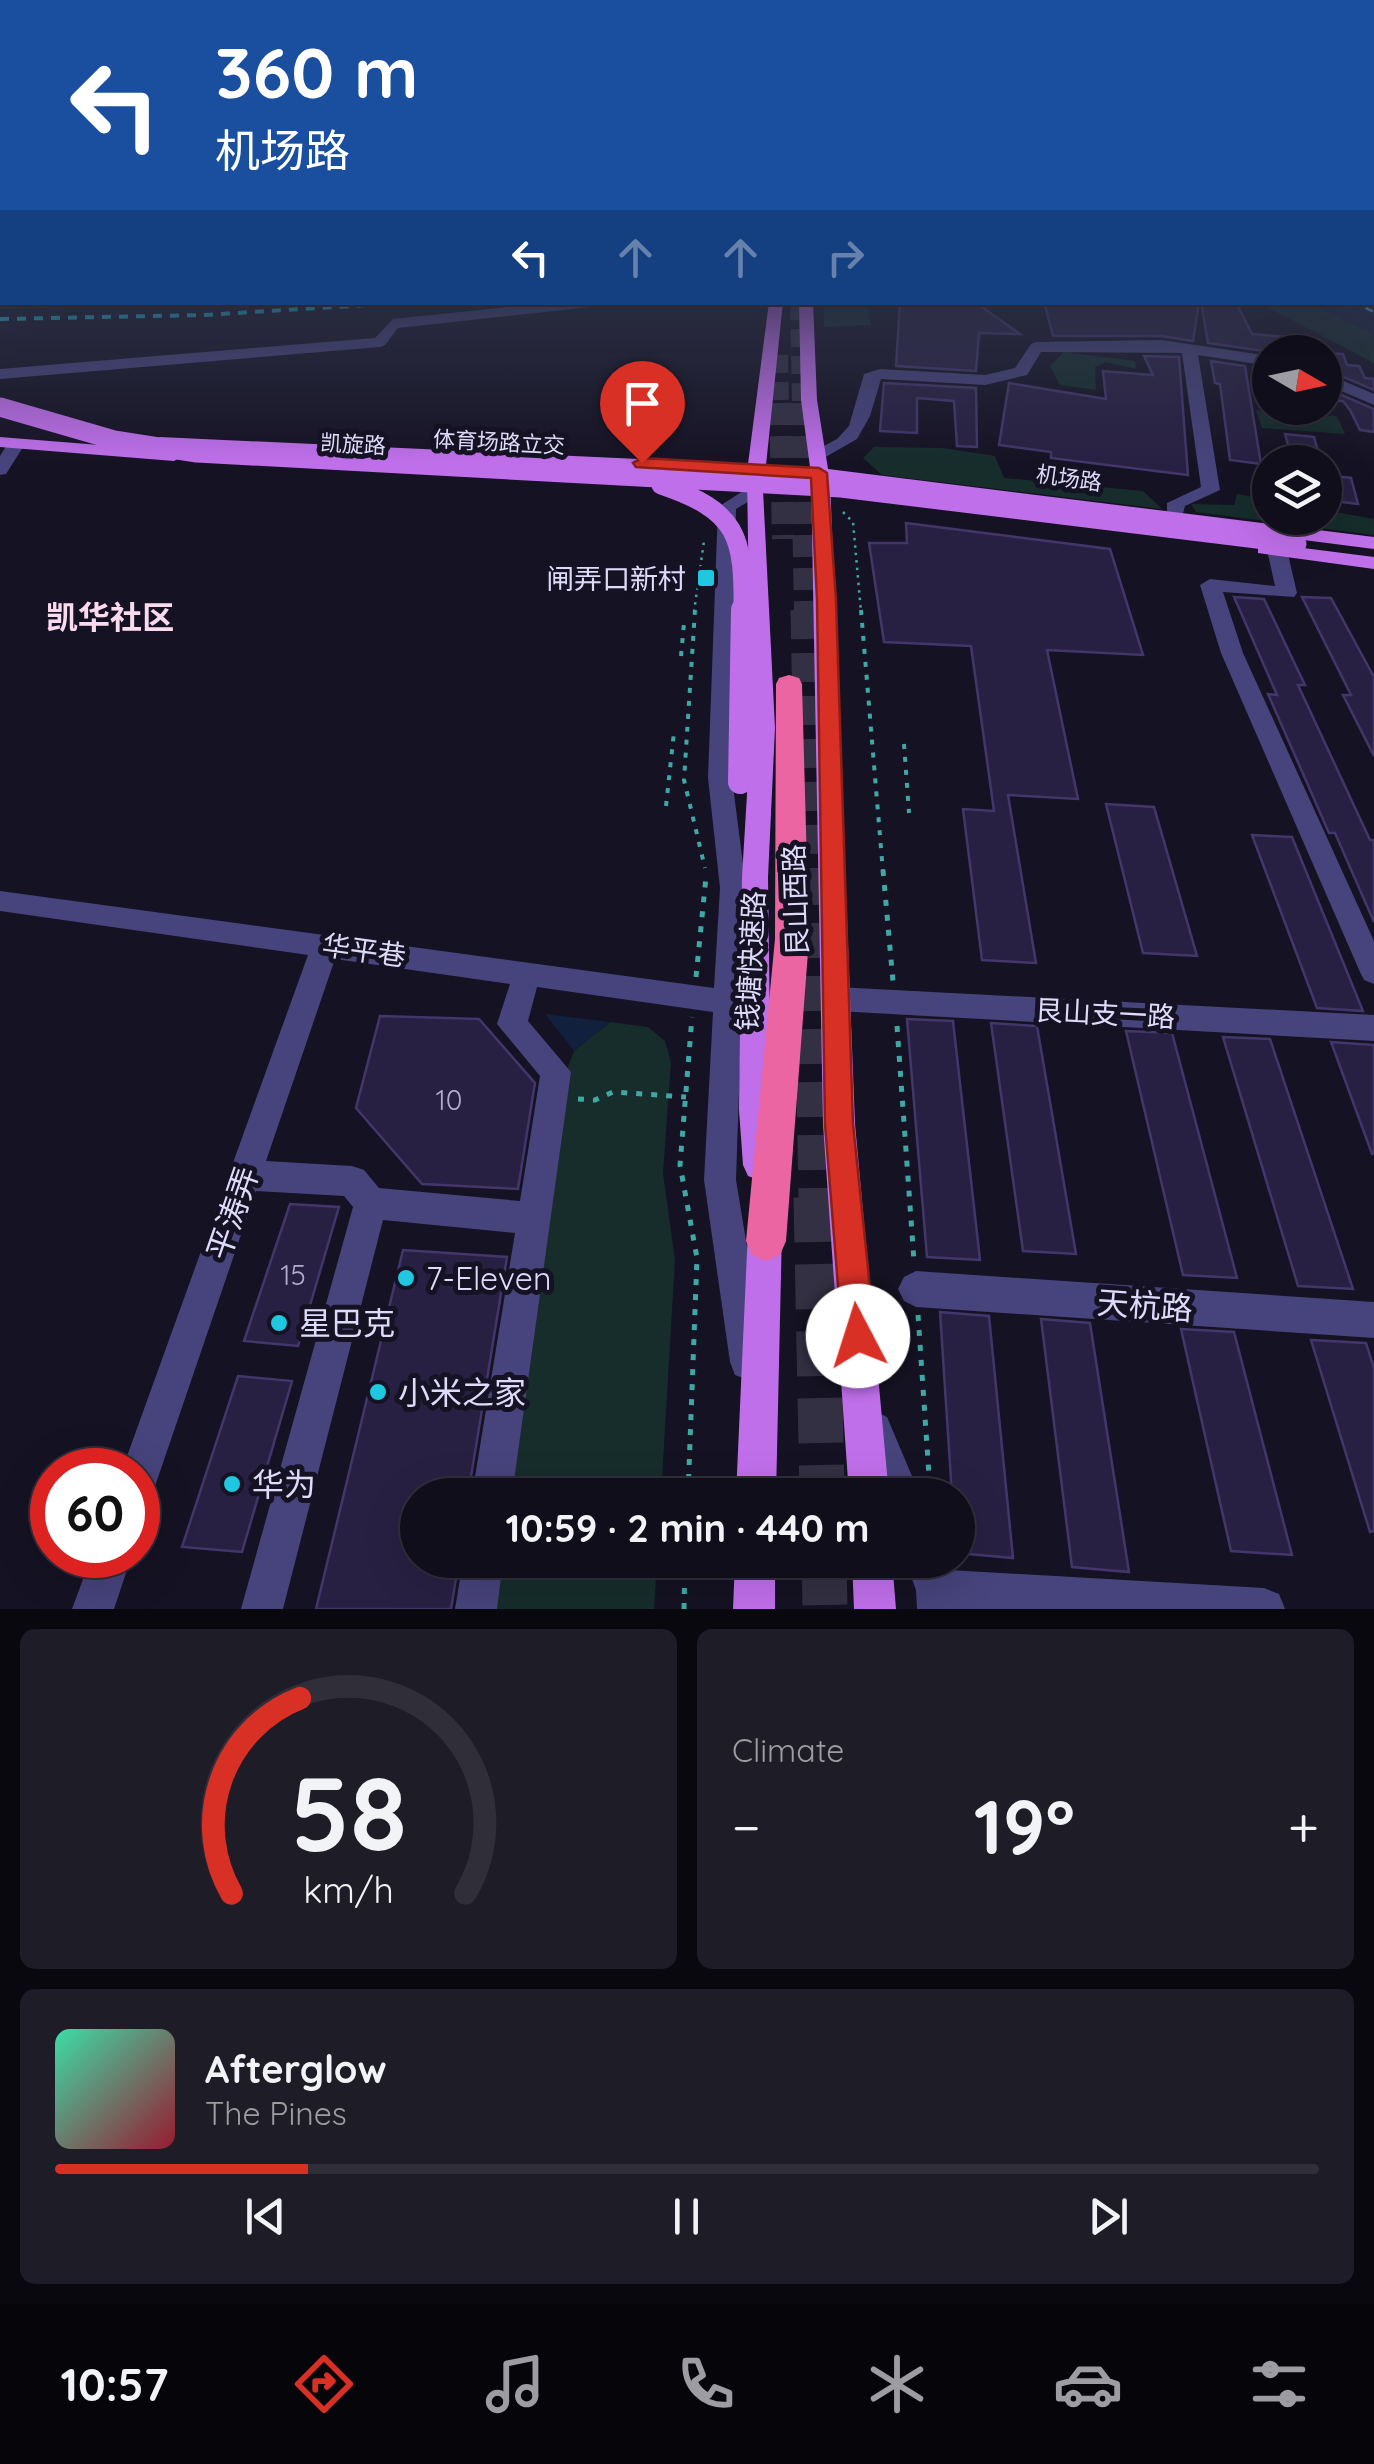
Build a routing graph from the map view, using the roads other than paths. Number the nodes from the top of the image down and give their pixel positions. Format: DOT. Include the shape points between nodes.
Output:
graph roads {
  1 [pos="477,315"];
  2 [pos="774,315"];
  3 [pos="806,315"];
  4 [pos="1188,350"];
  5 [pos="1252,359"];
  6 [pos="0,374"];
  7 [pos="1342,386"];
  8 [pos="1374,400"];
  9 [pos="0,407"];
  10 [pos="5,442"];
  11 [pos="0,470"];
  12 [pos="623,473"];
  13 [pos="819,474"];
  14 [pos="755,479"];
  15 [pos="1174,517"];
  16 [pos="1374,543"];
  17 [pos="1287,547"];
  18 [pos="1374,557"];
  19 [pos="789,684"];
  20 [pos="755,877"];
  21 [pos="0,901"];
  22 [pos="326,944"];
  23 [pos="1374,972"];
  24 [pos="527,974"];
  25 [pos="837,999"];
  26 [pos="726,1002"];
  27 [pos="1374,1028"];
  28 [pos="246,1175"];
  29 [pos="371,1203"];
  30 [pos="531,1218"];
  31 [pos="766,1240"];
  32 [pos="916,1289"];
  33 [pos="1374,1320"];
  34 [pos="865,1407"];
  35 [pos="758,1424"];
  36 [pos="150,1448"];
  37 [pos="494,1478"];
  38 [pos="756,1478"];
  39 [pos="868,1478"];
  40 [pos="893,1478"];
  41 [pos="104,1578"];
  42 [pos="480,1578"];
  43 [pos="755,1578"];
  44 [pos="873,1578"];
  45 [pos="934,1586"];
  46 [pos="93,1609"];
  47 [pos="262,1609"];
  48 [pos="476,1609"];
  49 [pos="754,1609"];
  50 [pos="875,1609"];
  51 [pos="1264,1609"];
  1 -- 6 [label="street" via="394,324 380,342"];
  2 -- 14 [label="main road, 艮山西路"];
  3 -- 13 [label="main road, 艮山西路"];
  4 -- 5 [label="street"];
  4 -- 13 [label="street" via="1036,347 1021,372 985,380 870,377 861,421"];
  4 -- 15 [label="street" via="1211,490 1176,503"];
  7 -- 8 [label="street"];
  9 -- 12 [label="main road, 体育场路立交, bridge" via="56,426 197,453"];
  10 -- 11 [label="street"];
  10 -- 14 [label="main road, 凯旋路"];
  12 -- 17 [label="main road, 体育场路立交, bridge" via="895,493"];
  12 -- 20 [label="main road, bridge" via="696,496 736,531 744,556 740,782"];
  13 -- 14 [label="main road, 凯旋路"];
  13 -- 15 [label="main road, 机场路"];
  13 -- 17 [label="main road, 机场路"];
  13 -- 25 [label="main road, 艮山西路"];
  14 -- 20 [label="main road, 艮山西路" via="763,728"];
  14 -- 26 [label="street, 艮山西路" via="727,507 720,778 733,888"];
  15 -- 16 [label="main road, 机场路"];
  17 -- 18 [label="main road, 体育场路立交"];
  17 -- 23 [label="street" via="1287,593 1210,585 1232,653"];
  19 -- 31 [label="highway, 钱塘快速路" via="792,940"];
  20 -- 31 [label="main road, 艮山西路" via="754,1110"];
  21 -- 22 [label="street, 华平巷"];
  22 -- 24 [label="street, 华平巷"];
  22 -- 28 [label="street, 平涛弄"];
  24 -- 26 [label="street, 华平巷"];
  24 -- 30 [label="street" via="512,1024 556,1072"];
  25 -- 27 [label="street, 艮山支一路"];
  25 -- 34 [label="main road, 艮山西路" via="839,1124"];
  26 -- 35 [label="street, 艮山西路" via="720,1180"];
  28 -- 29 [label="street" via="352,1182"];
  28 -- 36 [label="street, 平涛弄"];
  29 -- 30 [label="street"];
  29 -- 47 [label="street"];
  30 -- 37 [label="street"];
  31 -- 35 [label="main road, 艮山西路"];
  32 -- 33 [label="street, 天杭路"];
  34 -- 39 [label="main road, 艮山西路"];
  34 -- 40 [label="street"];
  35 -- 38 [label="main road, 艮山西路"];
  41 -- 46 [label="street"];
  42 -- 48 [label="street"];
  43 -- 49 [label="main road"];
  44 -- 50 [label="main road"];
  45 -- 51 [label="street"];
}
